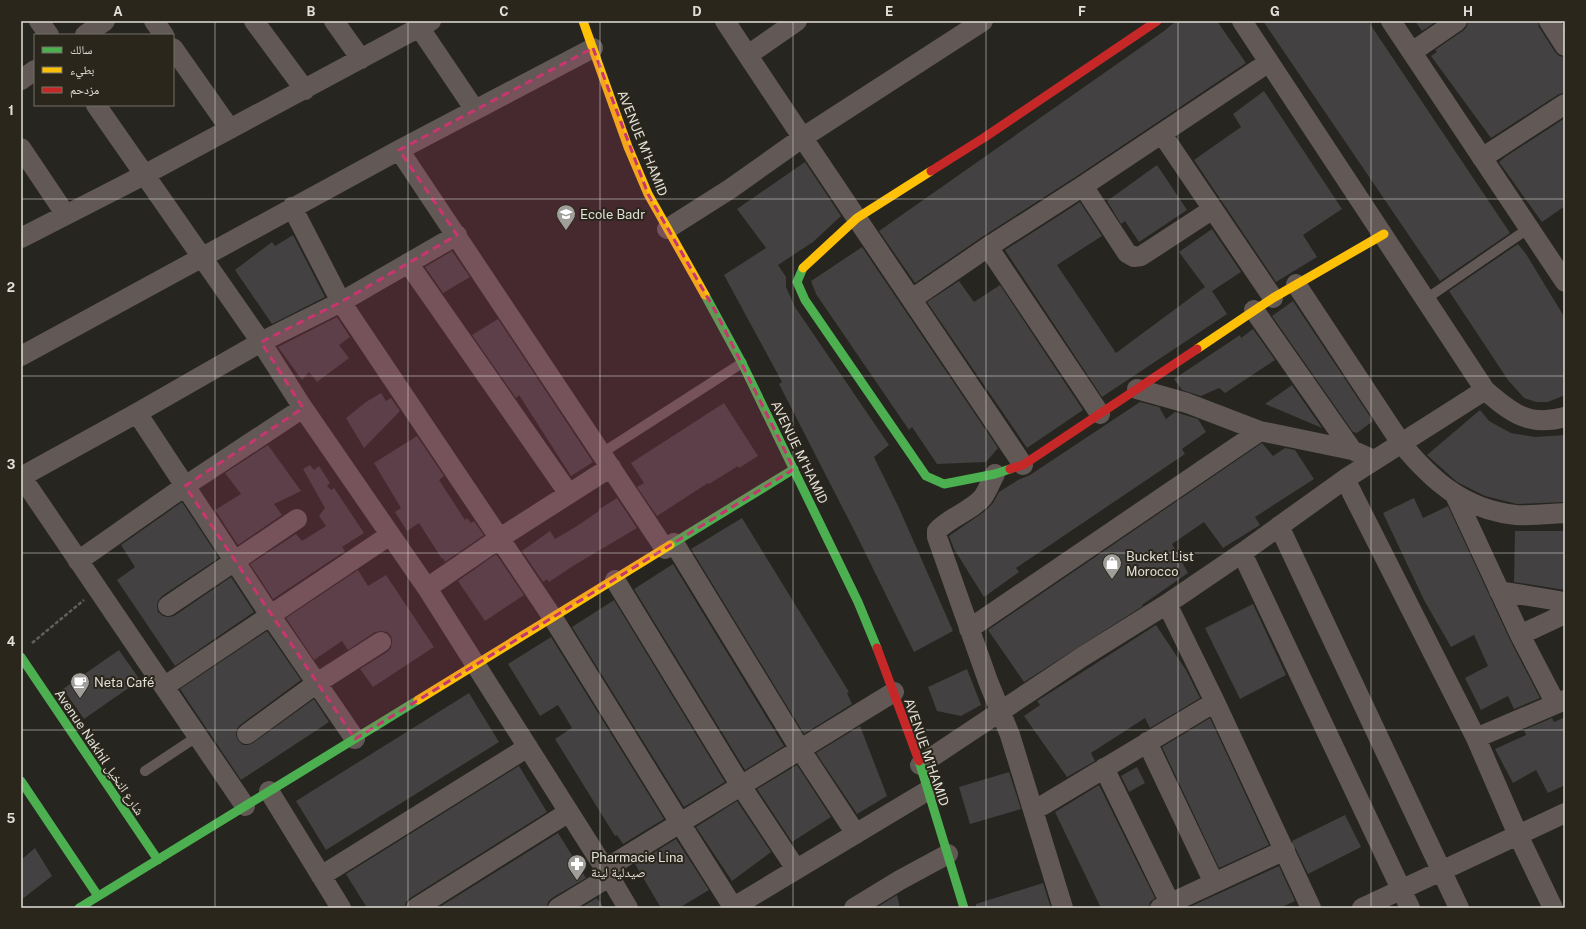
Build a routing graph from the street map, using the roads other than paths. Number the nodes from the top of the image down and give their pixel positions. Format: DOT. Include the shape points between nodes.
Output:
graph roads {
  1 [pos="39,21"];
  2 [pos="105,21"];
  3 [pos="154,21"];
  4 [pos="254,21"];
  5 [pos="334,21"];
  6 [pos="583,21"];
  7 [pos="725,21"];
  8 [pos="798,21"];
  9 [pos="983,21"];
  10 [pos="1157,21"];
  11 [pos="1242,21"];
  12 [pos="1391,21"];
  13 [pos="1457,21"];
  14 [pos="1548,21"];
  15 [pos="425,24"];
  16 [pos="48,34"];
  17 [pos="86,34"];
  18 [pos="163,34"];
  19 [pos="1565,46"];
  20 [pos="593,48"];
  21 [pos="174,49"];
  22 [pos="1412,52"];
  23 [pos="748,55"];
  24 [pos="361,59"];
  25 [pos="1269,62"];
  26 [pos="34,71"];
  27 [pos="21,80"];
  28 [pos="305,90"];
  29 [pos="1565,104"];
  30 [pos="97,106"];
  31 [pos="476,110"];
  32 [pos="230,129"];
  33 [pos="1162,134"];
  34 [pos="802,138"];
  35 [pos="21,148"];
  36 [pos="399,150"];
  37 [pos="1482,158"];
  38 [pos="144,175"];
  39 [pos="1082,186"];
  40 [pos="292,207"];
  41 [pos="1213,210"];
  42 [pos="66,215"];
  43 [pos="857,218"];
  44 [pos="1529,228"];
  45 [pos="667,229"];
  46 [pos="1384,234"];
  47 [pos="457,235"];
  48 [pos="21,238"];
  49 [pos="988,247"];
  50 [pos="201,258"];
  51 [pos="408,263"];
  52 [pos="1565,282"];
  53 [pos="1296,284"];
  54 [pos="1273,298"];
  55 [pos="912,299"];
  56 [pos="1426,300"];
  57 [pos="341,302"];
  58 [pos="1254,310"];
  59 [pos="261,342"];
  60 [pos="21,356"];
  61 [pos="742,363"];
  62 [pos="1137,389"];
  63 [pos="1485,390"];
  64 [pos="303,408"];
  65 [pos="137,413"];
  66 [pos="1100,414"];
  67 [pos="1565,417"];
  68 [pos="1260,431"];
  69 [pos="1401,443"];
  70 [pos="1352,450"];
  71 [pos="606,460"];
  72 [pos="1374,460"];
  73 [pos="1024,465"];
  74 [pos="794,469"];
  75 [pos="994,474"];
  76 [pos="21,476"];
  77 [pos="1345,479"];
  78 [pos="185,486"];
  79 [pos="568,494"];
  80 [pos="1455,495"];
  81 [pos="1565,513"];
  82 [pos="297,519"];
  83 [pos="1279,526"];
  84 [pos="390,535"];
  85 [pos="500,538"];
  86 [pos="670,546"];
  87 [pos="1242,554"];
  88 [pos="234,560"];
  89 [pos="78,561"];
  90 [pos="615,580"];
  91 [pos="427,588"];
  92 [pos="1500,590"];
  93 [pos="1565,602"];
  94 [pos="1167,604"];
  95 [pos="168,606"];
  96 [pos="1565,614"];
  97 [pos="270,616"];
  98 [pos="553,618"];
  99 [pos="969,629"];
  100 [pos="1520,635"];
  101 [pos="381,642"];
  102 [pos="21,658"];
  103 [pos="476,665"];
  104 [pos="317,683"];
  105 [pos="165,686"];
  106 [pos="894,692"];
  107 [pos="1215,702"];
  108 [pos="1560,702"];
  109 [pos="1000,712"];
  110 [pos="247,734"];
  111 [pos="198,736"];
  112 [pos="1476,738"];
  113 [pos="355,739"];
  114 [pos="1147,742"];
  115 [pos="528,746"];
  116 [pos="800,749"];
  117 [pos="920,765"];
  118 [pos="1104,768"];
  119 [pos="145,771"];
  120 [pos="21,781"];
  121 [pos="741,786"];
  122 [pos="269,791"];
  123 [pos="928,791"];
  124 [pos="245,806"];
  125 [pos="1034,810"];
  126 [pos="569,812"];
  127 [pos="1565,813"];
  128 [pos="680,823"];
  129 [pos="856,834"];
  130 [pos="1518,835"];
  131 [pos="1285,850"];
  132 [pos="948,854"];
  133 [pos="158,860"];
  134 [pos="796,869"];
  135 [pos="1441,871"];
  136 [pos="607,873"];
  137 [pos="321,876"];
  138 [pos="1214,883"];
  139 [pos="1401,890"];
  140 [pos="98,896"];
  141 [pos="755,902"];
  142 [pos="1165,905"];
  143 [pos="79,908"];
  144 [pos="341,908"];
  145 [pos="416,908"];
  146 [pos="558,908"];
  147 [pos="628,908"];
  148 [pos="732,908"];
  149 [pos="854,908"];
  150 [pos="964,908"];
  151 [pos="1063,908"];
  152 [pos="1311,908"];
  153 [pos="1362,908"];
  154 [pos="1410,908"];
  155 [pos="1459,908"];
  156 [pos="1553,908"];
  1 -- 16 [label="street"];
  2 -- 17 [label="street"];
  3 -- 18 [label="street"];
  4 -- 28 [label="street"];
  5 -- 24 [label="street"];
  6 -- 20 [label="street, AVENUE M'HAMID"];
  7 -- 23 [label="street"];
  8 -- 23 [label="street"];
  9 -- 34 [label="street"];
  10 -- 43 [label="street" via="985,137"];
  11 -- 25 [label="street"];
  12 -- 22 [label="street"];
  13 -- 22 [label="street"];
  14 -- 19 [label="street"];
  15 -- 24 [label="street"];
  15 -- 31 [label="street"];
  20 -- 31 [label="street"];
  20 -- 45 [label="street, AVENUE M'HAMID" via="628,147 648,194"];
  21 -- 32 [label="street"];
  22 -- 37 [label="street"];
  23 -- 34 [label="street"];
  24 -- 28 [label="street"];
  25 -- 33 [label="street"];
  25 -- 46 [label="street"];
  26 -- 27 [label="street"];
  28 -- 32 [label="street"];
  29 -- 37 [label="street"];
  30 -- 38 [label="street"];
  31 -- 36 [label="street"];
  32 -- 38 [label="street"];
  33 -- 39 [label="street"];
  33 -- 41 [label="street"];
  34 -- 43 [label="street"];
  34 -- 45 [label="street"];
  35 -- 42 [label="street"];
  36 -- 40 [label="street"];
  36 -- 47 [label="street"];
  37 -- 44 [label="street"];
  38 -- 42 [label="street"];
  38 -- 50 [label="street"];
  39 -- 41 [label="street" via="1127,253 1134,257 1141,256"];
  39 -- 49 [label="street"];
  40 -- 50 [label="street"];
  40 -- 57 [label="street"];
  41 -- 54 [label="street"];
  42 -- 48 [label="street"];
  43 -- 55 [label="street"];
  43 -- 75 [label="street" via="801,272 797,282 805,300 926,476 944,484"];
  44 -- 52 [label="street"];
  44 -- 56 [label="lane"];
  45 -- 61 [label="street, AVENUE M'HAMID"];
  46 -- 53 [label="street"];
  46 -- 56 [label="street"];
  47 -- 51 [label="street"];
  47 -- 71 [label="street"];
  49 -- 55 [label="street"];
  49 -- 66 [label="street"];
  50 -- 59 [label="street"];
  50 -- 60 [label="street"];
  51 -- 57 [label="street"];
  51 -- 79 [label="street"];
  53 -- 54 [label="street"];
  53 -- 69 [label="street"];
  54 -- 58 [label="street"];
  55 -- 73 [label="street"];
  56 -- 63 [label="street"];
  57 -- 59 [label="street"];
  57 -- 85 [label="street"];
  58 -- 62 [label="street"];
  58 -- 70 [label="street"];
  59 -- 64 [label="street"];
  59 -- 65 [label="street"];
  61 -- 71 [label="lane"];
  61 -- 74 [label="street, AVENUE M'HAMID"];
  62 -- 66 [label="street"];
  62 -- 68 [label="street" via="1187,402"];
  63 -- 67 [label="street" via="1522,418 1543,421"];
  63 -- 69 [label="street"];
  64 -- 78 [label="street"];
  64 -- 84 [label="street"];
  65 -- 76 [label="street"];
  65 -- 78 [label="street"];
  66 -- 73 [label="street"];
  68 -- 70 [label="street"];
  68 -- 99 [label="street"];
  69 -- 72 [label="street"];
  69 -- 80 [label="street" via="1436,481"];
  70 -- 72 [label="street"];
  71 -- 79 [label="street"];
  71 -- 86 [label="street"];
  72 -- 77 [label="street"];
  73 -- 75 [label="street"];
  74 -- 86 [label="street"];
  74 -- 106 [label="street, AVENUE M'HAMID" via="858,602"];
  75 -- 99 [label="street" via="983,497 937,531"];
  76 -- 89 [label="street"];
  77 -- 83 [label="street"];
  77 -- 112 [label="street"];
  78 -- 88 [label="street"];
  78 -- 89 [label="street"];
  79 -- 85 [label="street"];
  80 -- 81 [label="street" via="1481,507 1516,515"];
  80 -- 92 [label="street"];
  82 -- 88 [label="street"];
  83 -- 87 [label="street"];
  83 -- 135 [label="street"];
  84 -- 91 [label="street"];
  84 -- 97 [label="street"];
  85 -- 91 [label="street"];
  85 -- 98 [label="street"];
  86 -- 90 [label="street"];
  86 -- 116 [label="street"];
  87 -- 94 [label="street"];
  87 -- 139 [label="street"];
  88 -- 95 [label="street"];
  88 -- 97 [label="street"];
  89 -- 105 [label="street"];
  90 -- 98 [label="street"];
  90 -- 121 [label="street"];
  91 -- 103 [label="street"];
  92 -- 93 [label="street"];
  92 -- 100 [label="street"];
  94 -- 107 [label="street"];
  94 -- 109 [label="street"];
  96 -- 100 [label="street"];
  97 -- 104 [label="street"];
  97 -- 105 [label="street"];
  98 -- 103 [label="street"];
  98 -- 128 [label="street"];
  99 -- 109 [label="street"];
  100 -- 108 [label="street"];
  101 -- 104 [label="street"];
  102 -- 133 [label="street, Avenue Nakhil شارع النخيل"];
  103 -- 113 [label="street"];
  103 -- 115 [label="street"];
  104 -- 110 [label="street"];
  104 -- 113 [label="street"];
  105 -- 111 [label="street"];
  106 -- 116 [label="street"];
  106 -- 117 [label="street, AVENUE M'HAMID"];
  107 -- 114 [label="street"];
  107 -- 131 [label="street"];
  108 -- 112 [label="street"];
  109 -- 117 [label="street"];
  109 -- 125 [label="street"];
  111 -- 119 [label="lane"];
  111 -- 124 [label="street"];
  112 -- 130 [label="street"];
  113 -- 122 [label="street"];
  114 -- 118 [label="street"];
  114 -- 138 [label="street"];
  115 -- 126 [label="street"];
  115 -- 137 [label="street"];
  116 -- 121 [label="street"];
  116 -- 129 [label="street"];
  117 -- 123 [label="street, AVENUE M'HAMID"];
  118 -- 125 [label="street"];
  118 -- 142 [label="street"];
  120 -- 140 [label="street"];
  121 -- 128 [label="street"];
  121 -- 134 [label="street"];
  122 -- 124 [label="street"];
  122 -- 137 [label="street"];
  123 -- 129 [label="street"];
  123 -- 132 [label="street, AVENUE M'HAMID"];
  124 -- 133 [label="street"];
  125 -- 151 [label="street"];
  126 -- 136 [label="street"];
  126 -- 145 [label="street"];
  127 -- 130 [label="street"];
  128 -- 136 [label="street"];
  128 -- 148 [label="street"];
  129 -- 134 [label="street"];
  130 -- 135 [label="street"];
  130 -- 156 [label="street"];
  131 -- 138 [label="street"];
  131 -- 152 [label="street"];
  132 -- 149 [label="street"];
  132 -- 150 [label="street, AVENUE M'HAMID"];
  133 -- 140 [label="street"];
  134 -- 141 [label="street"];
  135 -- 139 [label="street"];
  135 -- 155 [label="street"];
  136 -- 146 [label="street"];
  136 -- 147 [label="street"];
  137 -- 144 [label="street"];
  138 -- 142 [label="street"];
  139 -- 153 [label="street"];
  139 -- 154 [label="street"];
  140 -- 143 [label="street"];
  141 -- 148 [label="street"];
}
